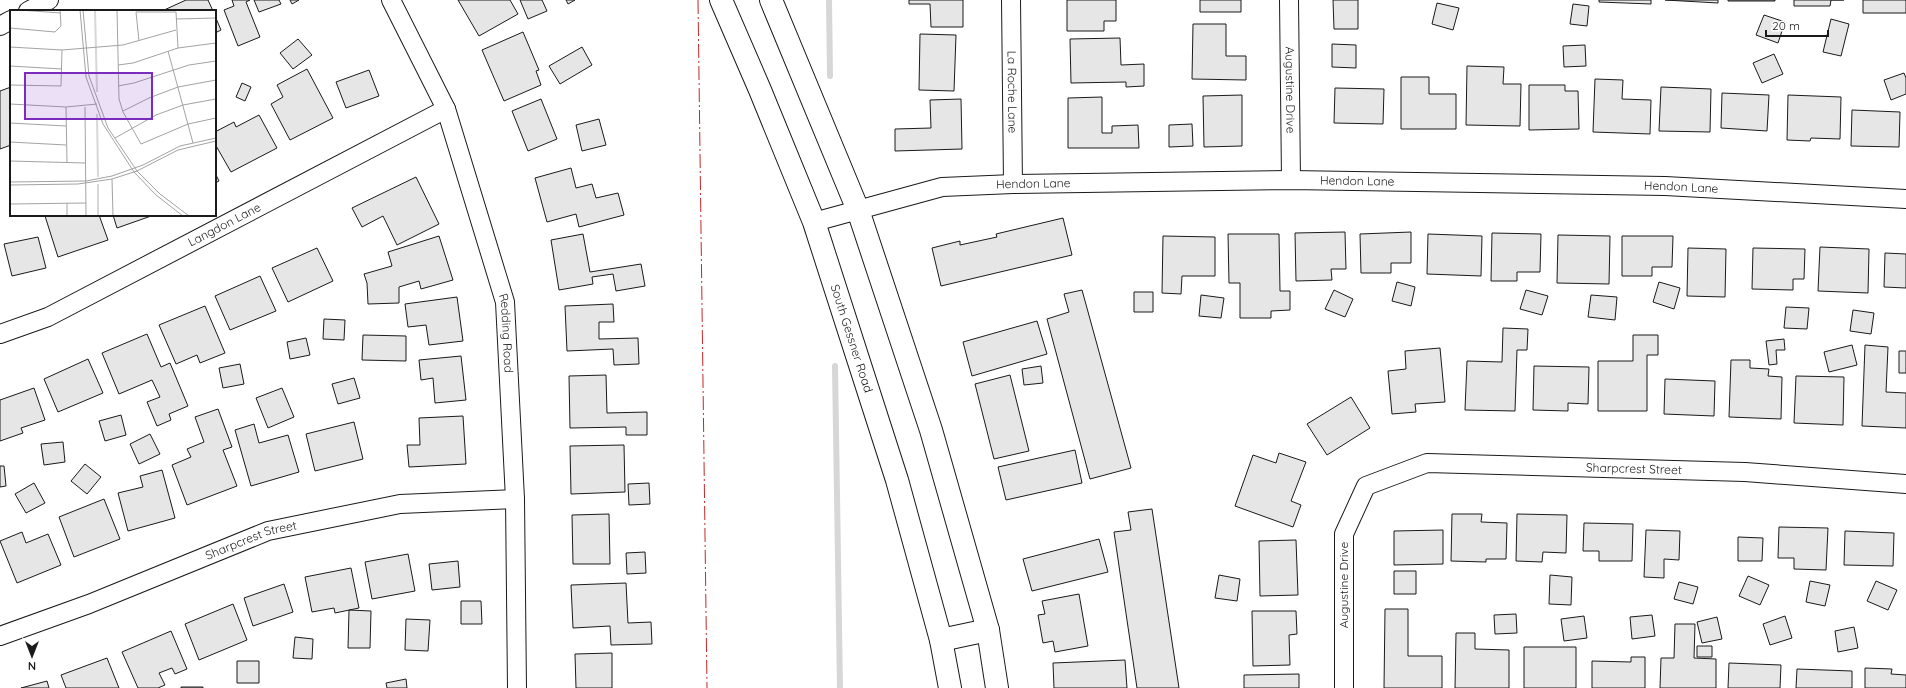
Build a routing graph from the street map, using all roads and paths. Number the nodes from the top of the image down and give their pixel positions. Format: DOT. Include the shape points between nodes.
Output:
graph roads {
  1 [pos="49,0"];
  2 [pos="390,0"];
  3 [pos="721,0"];
  4 [pos="771,0"];
  5 [pos="1011,0"];
  6 [pos="1289,0"];
  7 [pos="30,10"];
  8 [pos="10,21"];
  9 [pos="0,26"];
  10 [pos="446,109"];
  11 [pos="1291,180"];
  12 [pos="1013,184"];
  13 [pos="1906,199"];
  14 [pos="858,210"];
  15 [pos="814,222"];
  16 [pos="0,334"];
  17 [pos="1906,484"];
  18 [pos="1366,486"];
  19 [pos="515,499"];
  20 [pos="988,630"];
  21 [pos="0,636"];
  22 [pos="941,640"];
  23 [pos="517,688"];
  24 [pos="950,688"];
  25 [pos="997,688"];
  26 [pos="1344,688"];
  1 -- 7 [label="street"];
  2 -- 10 [label="street, Redding Road"];
  3 -- 15 [label="main road, South Gessner Road"];
  4 -- 14 [label="main road"];
  5 -- 12 [label="street, La Roche Lane"];
  6 -- 11 [label="street, Augustine Drive"];
  8 -- 9 [label="street"];
  10 -- 16 [label="street, Langdon Lane" via="48,317"];
  10 -- 19 [label="street, Redding Road" via="505,302"];
  11 -- 12 [label="street, Hendon Lane"];
  11 -- 13 [label="street, Hendon Lane" via="1665,186"];
  12 -- 14 [label="street, Hendon Lane" via="942,187"];
  14 -- 15 [label="street, Hendon Lane"];
  14 -- 20 [label="main road" via="931,430"];
  15 -- 22 [label="main road, South Gessner Road" via="897,480"];
  17 -- 18 [label="street, Sharpcrest Street" via="1745,472 1427,462"];
  18 -- 26 [label="street, Augustine Drive" via="1344,534"];
  19 -- 21 [label="street, Sharpcrest Street" via="400,504 268,531 89,604"];
  19 -- 23 [label="street, Redding Road"];
  20 -- 22 [label="main road"];
  20 -- 25 [label="main road"];
  22 -- 24 [label="main road, South Gessner Road"];
}
